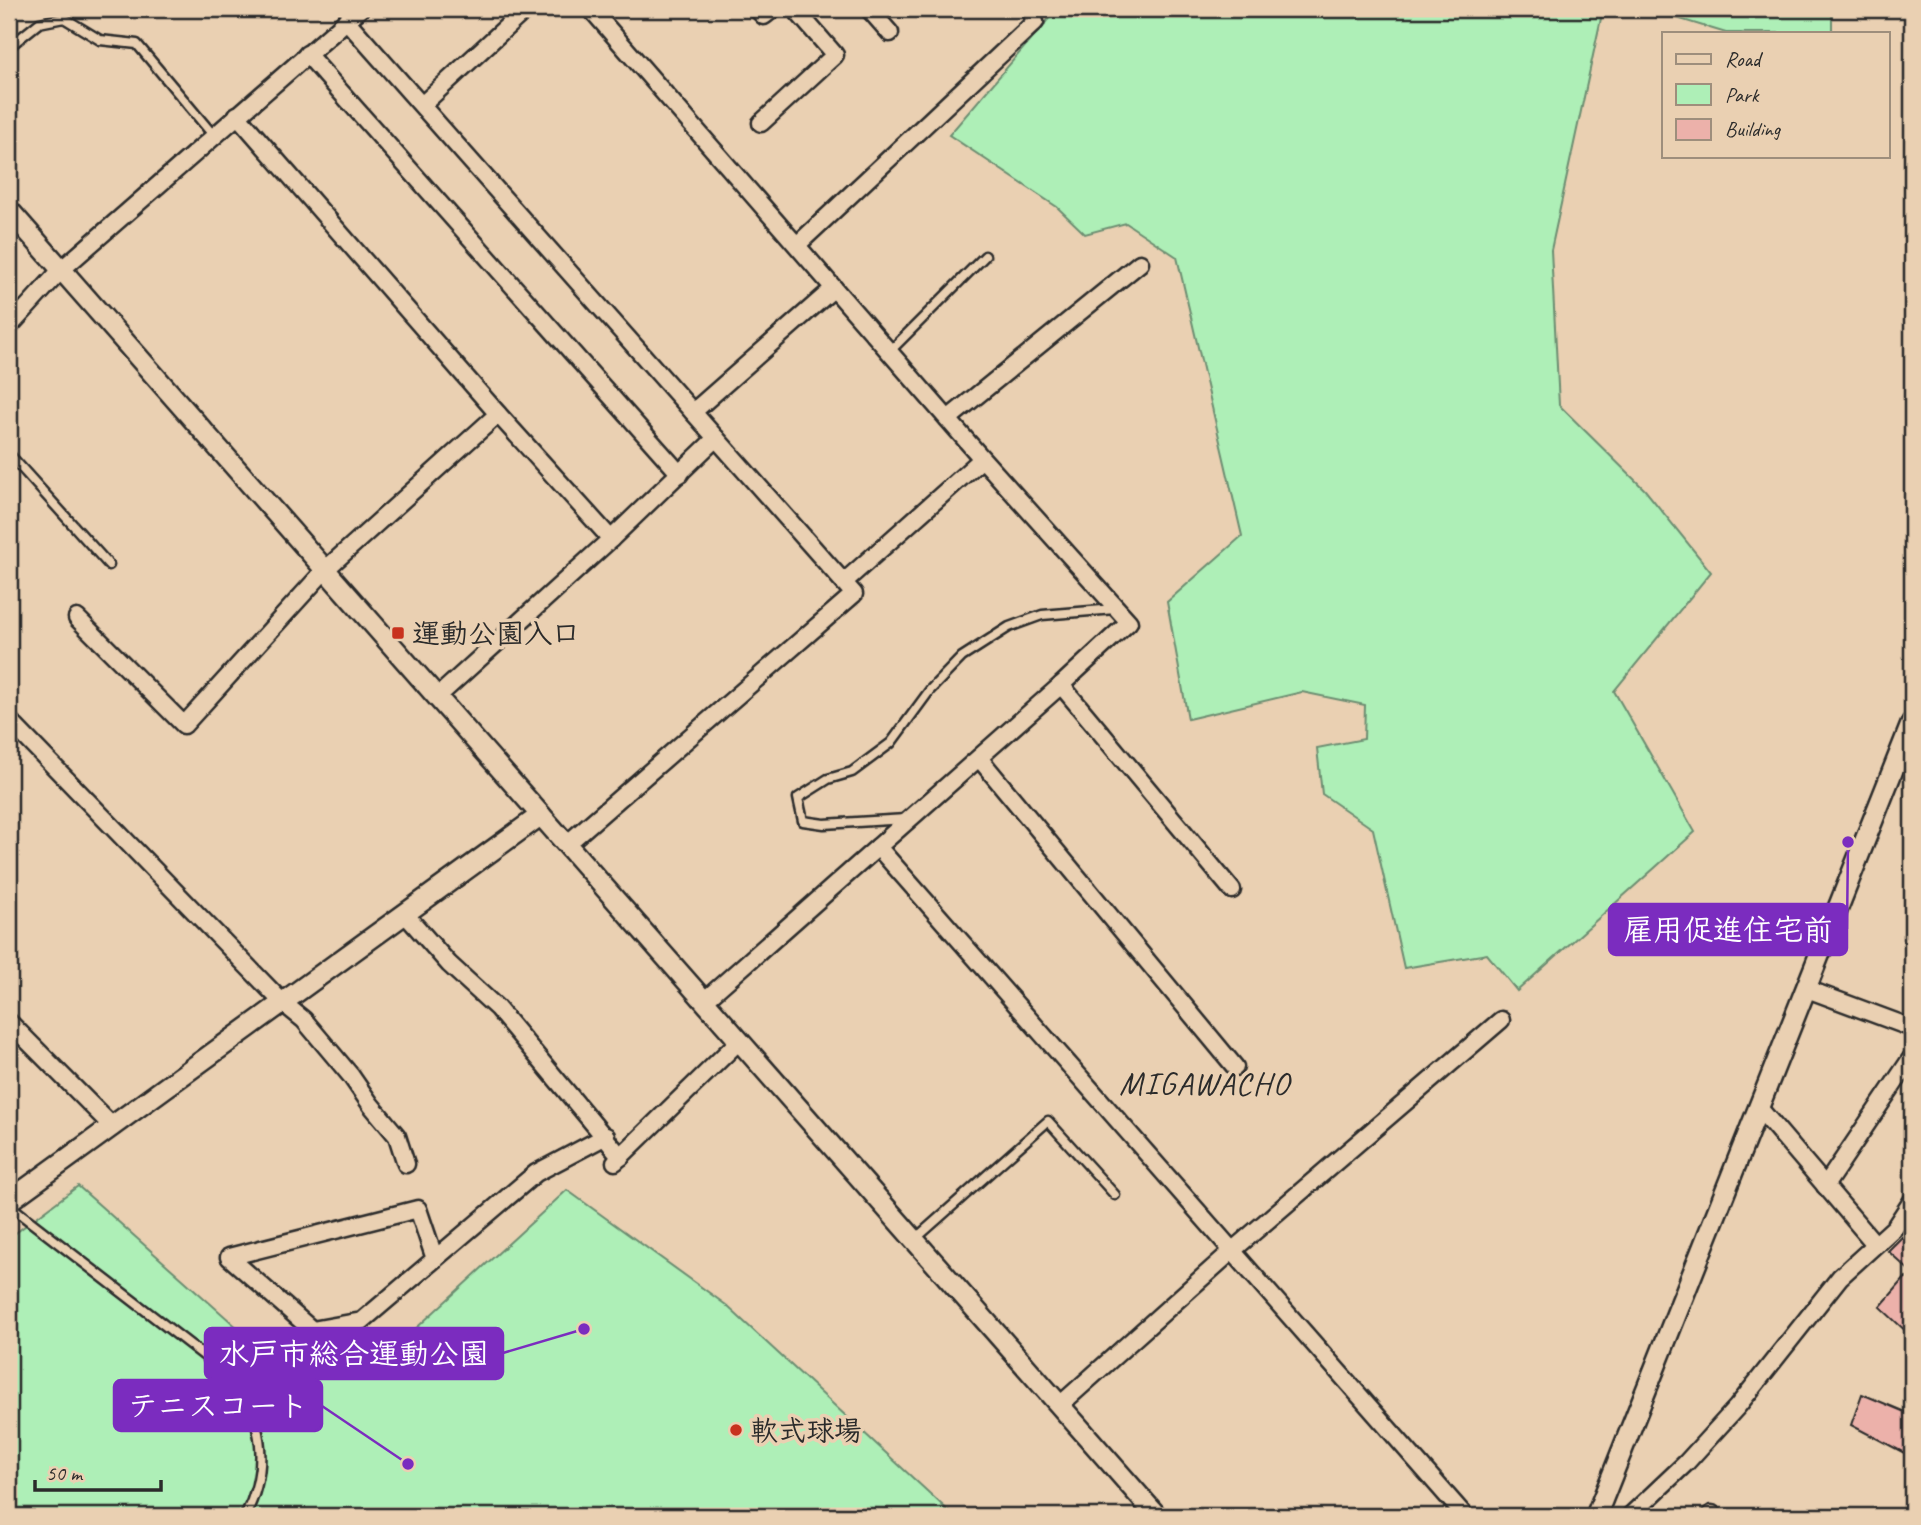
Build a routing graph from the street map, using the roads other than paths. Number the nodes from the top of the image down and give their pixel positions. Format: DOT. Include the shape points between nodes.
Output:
graph roads {
  1 [pos="360,9"];
  2 [pos="526,9"];
  3 [pos="591,9"];
  4 [pos="757,9"];
  5 [pos="772,9"];
  6 [pos="795,9"];
  7 [pos="869,9"];
  8 [pos="1030,9"];
  9 [pos="346,20"];
  10 [pos="890,33"];
  11 [pos="9,47"];
  12 [pos="307,54"];
  13 [pos="422,105"];
  14 [pos="237,115"];
  15 [pos="761,123"];
  16 [pos="214,136"];
  17 [pos="9,210"];
  18 [pos="797,245"];
  19 [pos="985,256"];
  20 [pos="1140,263"];
  21 [pos="61,270"];
  22 [pos="834,288"];
  23 [pos="9,327"];
  24 [pos="889,352"];
  25 [pos="693,412"];
  26 [pos="498,414"];
  27 [pos="948,419"];
  28 [pos="716,438"];
  29 [pos="9,454"];
  30 [pos="982,459"];
  31 [pos="680,474"];
  32 [pos="611,539"];
  33 [pos="110,565"];
  34 [pos="326,570"];
  35 [pos="844,582"];
  36 [pos="1117,609"];
  37 [pos="77,618"];
  38 [pos="1061,685"];
  39 [pos="437,697"];
  40 [pos="9,720"];
  41 [pos="1912,722"];
  42 [pos="979,758"];
  43 [pos="541,815"];
  44 [pos="909,819"];
  45 [pos="567,844"];
  46 [pos="878,846"];
  47 [pos="1232,890"];
  48 [pos="405,914"];
  49 [pos="1807,989"];
  50 [pos="705,1000"];
  51 [pos="283,1003"];
  52 [pos="1501,1020"];
  53 [pos="9,1022"];
  54 [pos="1912,1028"];
  55 [pos="739,1041"];
  56 [pos="1912,1057"];
  57 [pos="1235,1067"];
  58 [pos="1759,1108"];
  59 [pos="113,1127"];
  60 [pos="606,1136"];
  61 [pos="406,1164"];
  62 [pos="1825,1186"];
  63 [pos="1115,1195"];
  64 [pos="1912,1201"];
  65 [pos="9,1203"];
  66 [pos="914,1240"];
  67 [pos="1875,1244"];
  68 [pos="1233,1250"];
  69 [pos="435,1259"];
  70 [pos="1060,1405"];
  71 [pos="245,1516"];
  72 [pos="1157,1516"];
  73 [pos="1465,1516"];
  74 [pos="1596,1516"];
  75 [pos="1630,1516"];
  1 -- 9 [label="street"];
  2 -- 13 [label="street"];
  3 -- 18 [label="street"];
  4 -- 5 [label="street" via="764,16"];
  6 -- 15 [label="street" via="835,55"];
  7 -- 10 [label="street"];
  8 -- 18 [label="street" via="1035,22"];
  9 -- 12 [label="street"];
  9 -- 13 [label="street"];
  11 -- 16 [label="lane" via="39,23 64,18 100,40 137,44"];
  12 -- 14 [label="street"];
  12 -- 31 [label="street"];
  13 -- 25 [label="street"];
  14 -- 16 [label="street"];
  14 -- 26 [label="street"];
  16 -- 21 [label="street"];
  17 -- 21 [label="street"];
  18 -- 22 [label="street"];
  19 -- 24 [label="lane"];
  20 -- 27 [label="street"];
  21 -- 23 [label="street"];
  21 -- 34 [label="street"];
  22 -- 24 [label="street"];
  22 -- 25 [label="street"];
  24 -- 27 [label="street"];
  25 -- 28 [label="street"];
  26 -- 32 [label="street"];
  26 -- 34 [label="street"];
  27 -- 30 [label="street"];
  28 -- 31 [label="street"];
  28 -- 35 [label="street"];
  29 -- 33 [label="lane"];
  30 -- 35 [label="street"];
  30 -- 36 [label="street"];
  31 -- 32 [label="street"];
  32 -- 39 [label="street"];
  34 -- 37 [label="street" via="184,726"];
  34 -- 39 [label="street"];
  35 -- 45 [label="street" via="853,593"];
  36 -- 38 [label="street" via="1129,622"];
  36 -- 44 [label="lane" via="1042,615 1009,627 962,657 930,690 891,743 852,772 828,779 799,798 803,821"];
  38 -- 42 [label="street"];
  38 -- 47 [label="street"];
  39 -- 43 [label="street"];
  40 -- 51 [label="street"];
  41 -- 49 [label="street"];
  42 -- 44 [label="street"];
  42 -- 57 [label="street"];
  43 -- 45 [label="street"];
  43 -- 48 [label="street"];
  44 -- 46 [label="street"];
  45 -- 50 [label="street"];
  46 -- 50 [label="street"];
  46 -- 68 [label="street"];
  48 -- 51 [label="street"];
  48 -- 60 [label="street" via="449,964 497,1008"];
  49 -- 54 [label="street"];
  49 -- 58 [label="street"];
  50 -- 55 [label="street"];
  51 -- 59 [label="street"];
  51 -- 61 [label="street" via="304,1020 397,1136"];
  52 -- 68 [label="street"];
  53 -- 59 [label="street"];
  55 -- 60 [label="street" via="618,1159"];
  55 -- 66 [label="street"];
  56 -- 62 [label="street"];
  58 -- 62 [label="street"];
  58 -- 74 [label="street"];
  59 -- 65 [label="street"];
  60 -- 69 [label="street" via="536,1172"];
  62 -- 67 [label="street"];
  63 -- 66 [label="lane" via="1048,1121"];
  64 -- 67 [label="street" via="1895,1227"];
  65 -- 71 [label="lane" via="233,1378 247,1398 260,1442 261,1468"];
  66 -- 70 [label="street"];
  67 -- 75 [label="street" via="1840,1277 1737,1407"];
  68 -- 70 [label="street"];
  68 -- 73 [label="street"];
  69 -- 69 [label="street" via="362,1321 312,1330 229,1257 418,1209"];
  70 -- 72 [label="street"];
}
